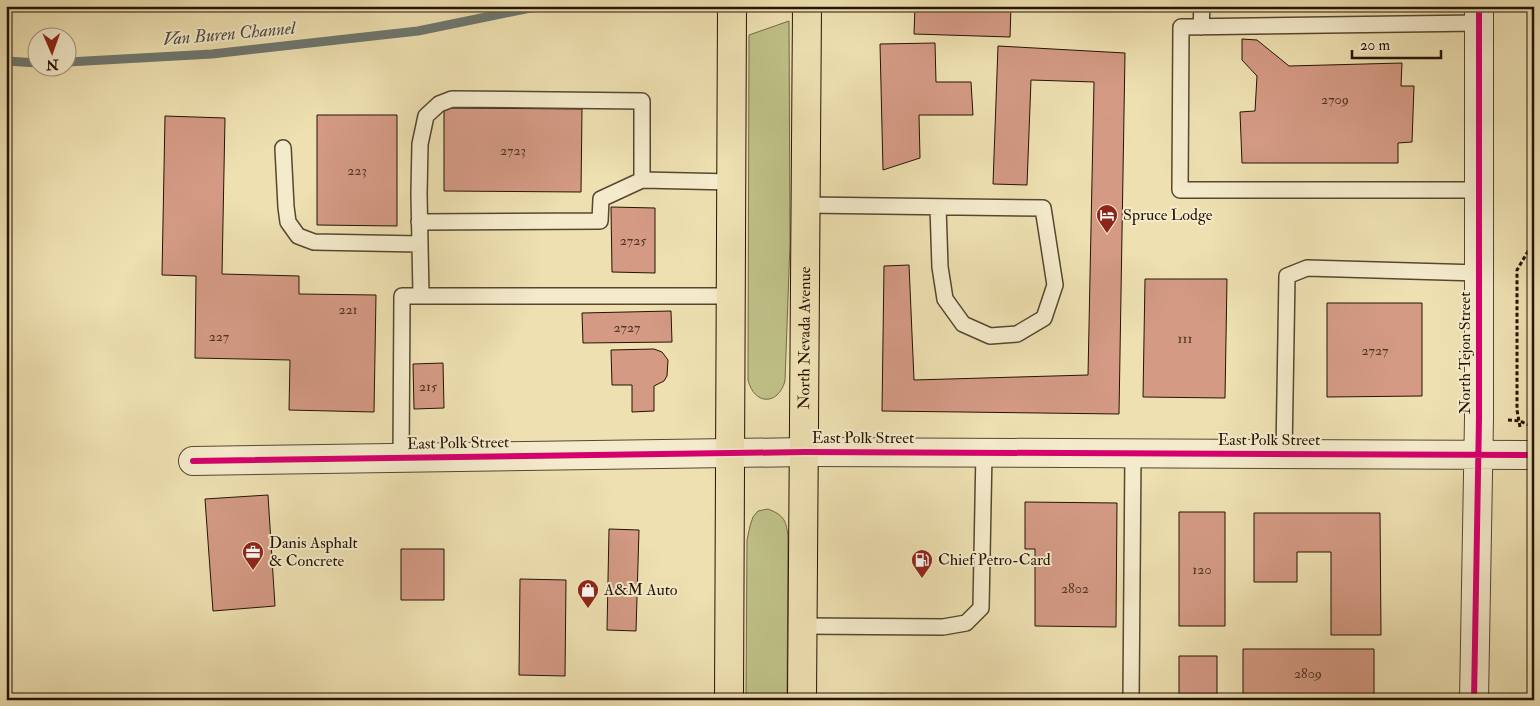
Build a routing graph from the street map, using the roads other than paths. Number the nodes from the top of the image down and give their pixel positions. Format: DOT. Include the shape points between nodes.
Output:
graph roads {
  1 [pos="807,6"];
  2 [pos="1202,6"];
  3 [pos="1479,15"];
  4 [pos="732,19"];
  5 [pos="1201,26"];
  6 [pos="283,148"];
  7 [pos="642,180"];
  8 [pos="732,182"];
  9 [pos="1479,190"];
  10 [pos="806,205"];
  11 [pos="938,206"];
  12 [pos="419,222"];
  13 [pos="420,244"];
  14 [pos="1479,273"];
  15 [pos="421,296"];
  16 [pos="731,296"];
  17 [pos="805,452"];
  18 [pos="984,452"];
  19 [pos="731,453"];
  20 [pos="1133,453"];
  21 [pos="1284,453"];
  22 [pos="1478,454"];
  23 [pos="1528,455"];
  24 [pos="401,458"];
  25 [pos="193,461"];
  26 [pos="803,626"];
  27 [pos="729,700"];
  28 [pos="802,700"];
  29 [pos="1131,700"];
  30 [pos="1474,700"];
  1 -- 10 [label="main road, North Nevada Avenue"];
  2 -- 5 [label="lane"];
  3 -- 5 [label="lane"];
  3 -- 9 [label="street, North Tejon Street"];
  4 -- 8 [label="main road"];
  5 -- 9 [label="lane" via="1181,27 1180,190"];
  6 -- 13 [label="lane" via="288,222 298,236 314,242"];
  7 -- 8 [label="lane"];
  7 -- 12 [label="lane" via="601,199 600,221"];
  7 -- 12 [label="lane" via="642,101 452,99 439,104 426,116 420,144"];
  8 -- 16 [label="main road"];
  9 -- 14 [label="street, North Tejon Street"];
  10 -- 11 [label="lane"];
  10 -- 17 [label="main road, North Nevada Avenue"];
  11 -- 11 [label="lane" via="1043,208 1056,285 1044,318 1017,334 990,336 963,324 945,299 940,266"];
  12 -- 13 [label="lane"];
  13 -- 15 [label="lane"];
  14 -- 21 [label="lane" via="1306,268 1287,276"];
  14 -- 22 [label="street, North Tejon Street"];
  15 -- 16 [label="lane"];
  15 -- 24 [label="lane" via="402,296"];
  16 -- 19 [label="main road"];
  17 -- 18 [label="street, East Polk Street"];
  17 -- 19 [label="street, East Polk Street"];
  17 -- 26 [label="main road, North Nevada Avenue"];
  18 -- 20 [label="street, East Polk Street"];
  18 -- 26 [label="lane" via="981,608 966,623 943,627"];
  19 -- 24 [label="street, East Polk Street"];
  19 -- 27 [label="main road"];
  20 -- 21 [label="street, East Polk Street"];
  20 -- 29 [label="lane"];
  21 -- 22 [label="street, East Polk Street"];
  22 -- 23 [label="street, East Polk Street"];
  22 -- 30 [label="street, North Tejon Street"];
  24 -- 25 [label="street, East Polk Street"];
  26 -- 28 [label="main road, North Nevada Avenue"];
}
